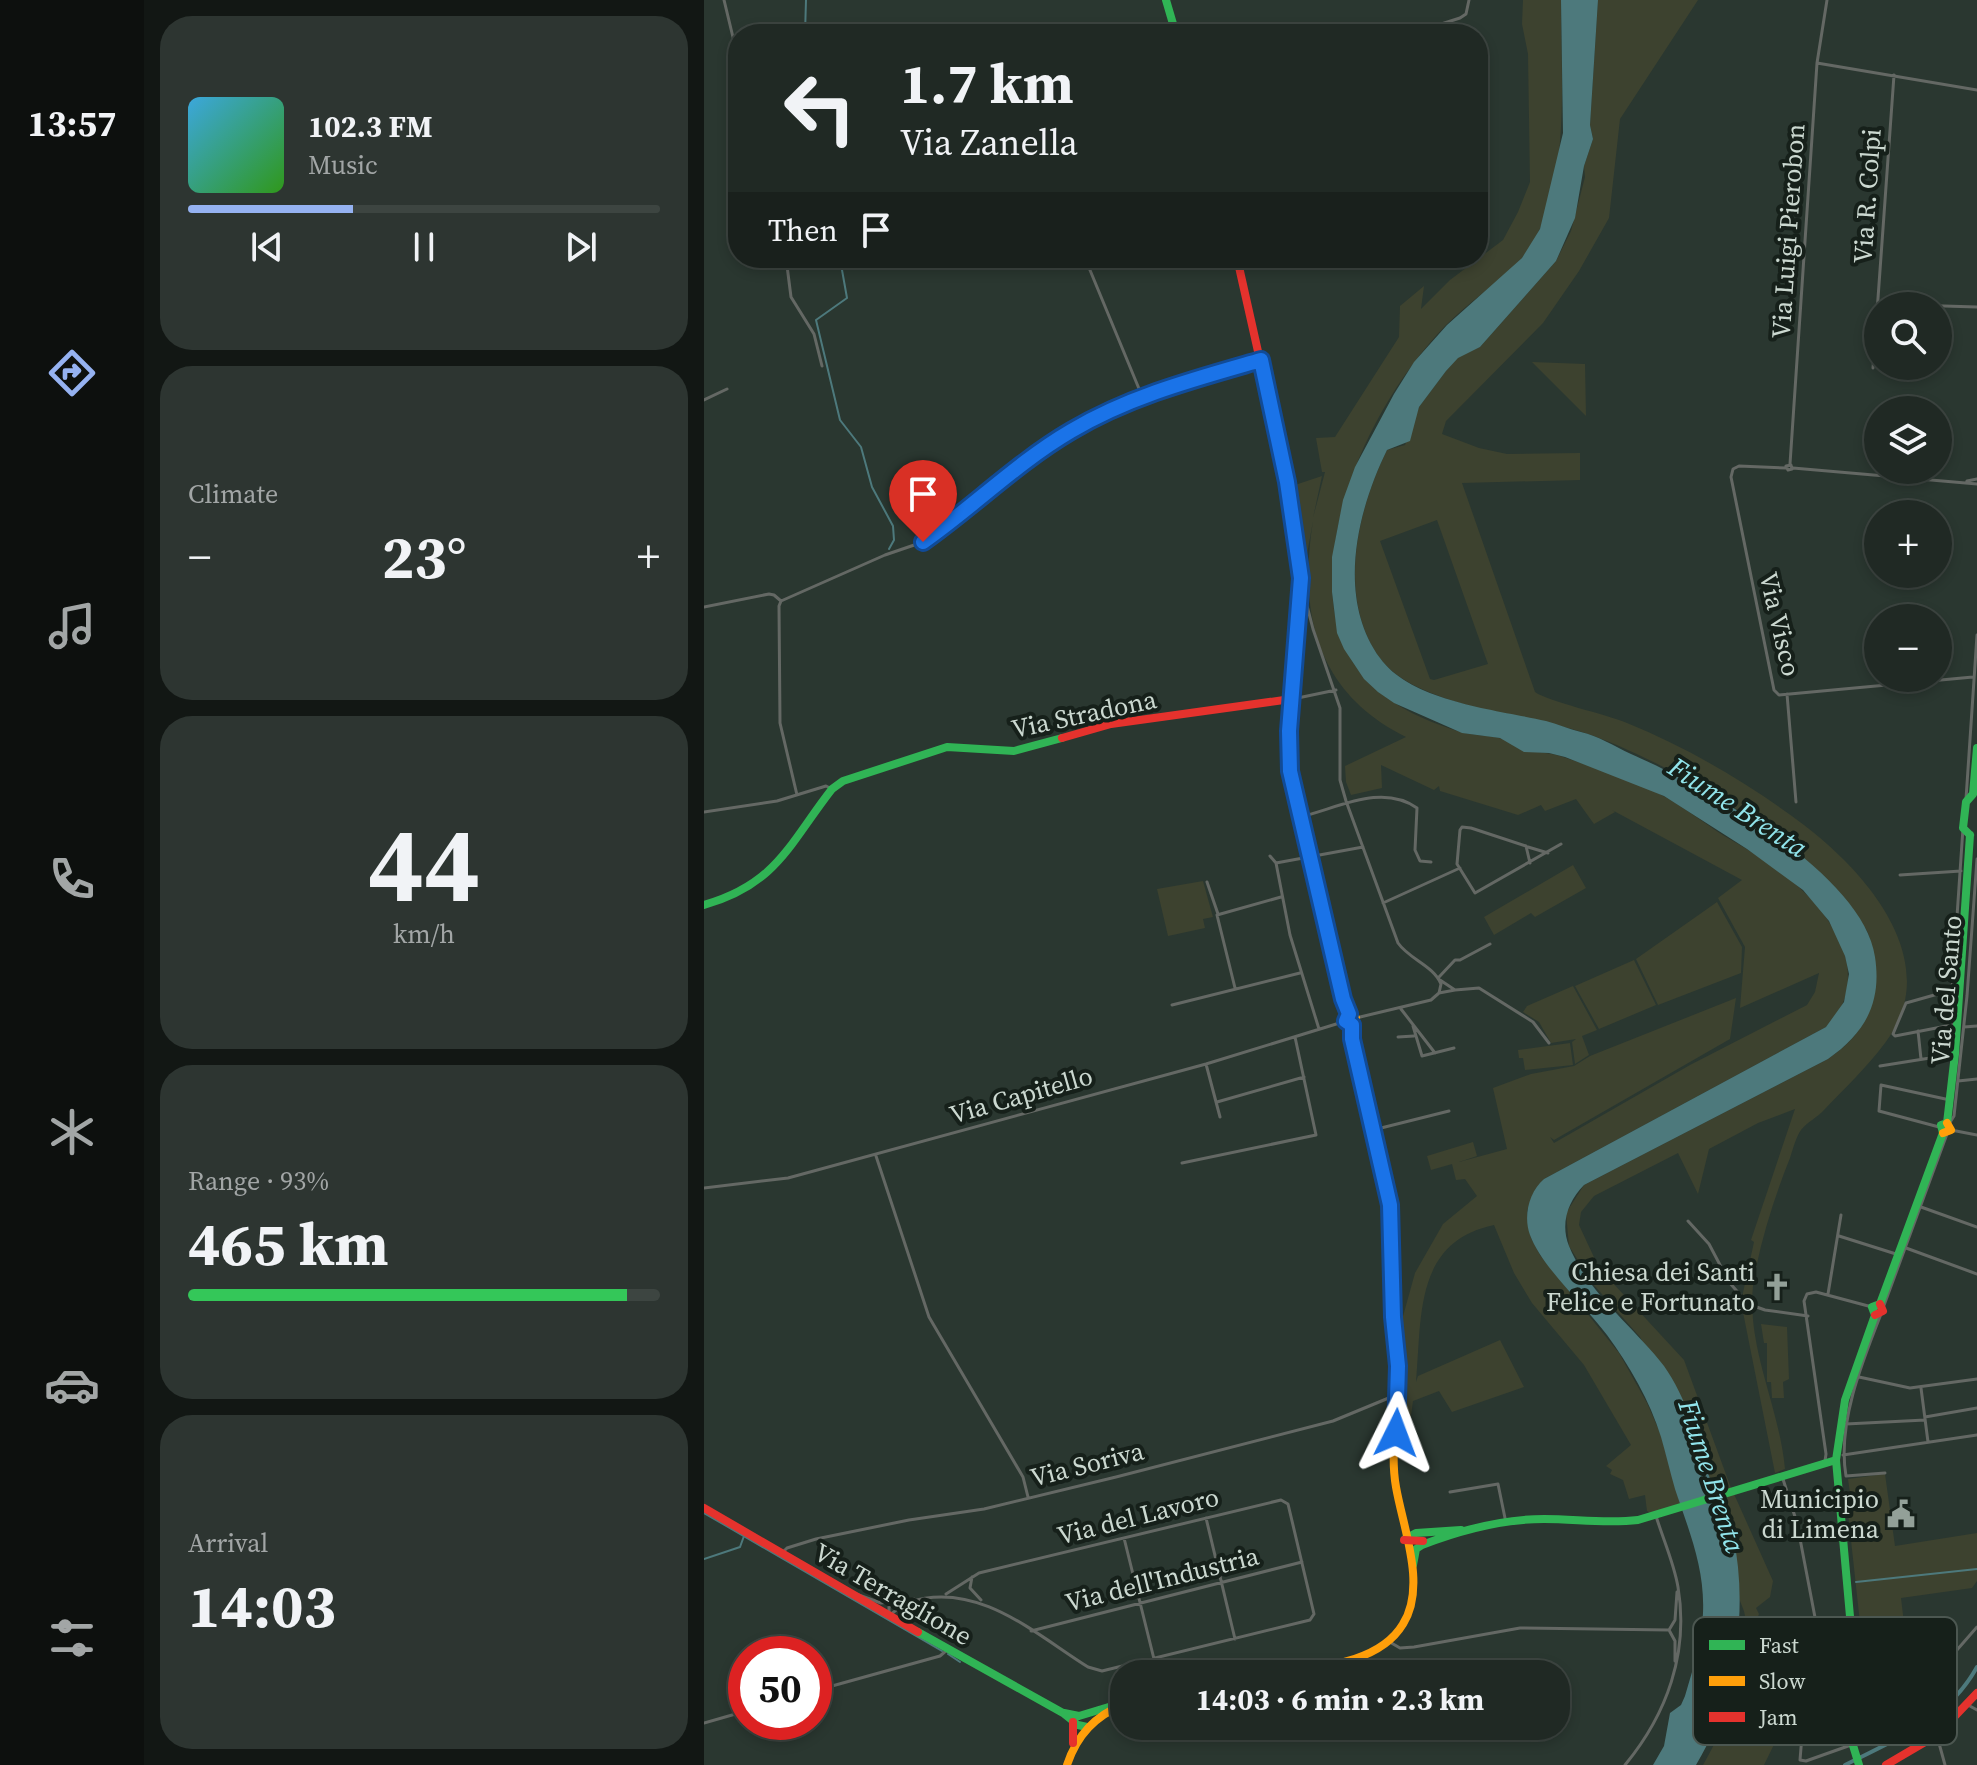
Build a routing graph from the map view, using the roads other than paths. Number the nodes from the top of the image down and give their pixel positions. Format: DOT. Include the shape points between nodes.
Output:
graph roads {
  1 [pos="724,0"];
  2 [pos="1166,0"];
  3 [pos="1469,0"];
  4 [pos="1827,0"];
  5 [pos="730,24"];
  6 [pos="1173,24"];
  7 [pos="1438,24"];
  8 [pos="1817,63"];
  9 [pos="1894,75"];
  10 [pos="1977,90"];
  11 [pos="787,268"];
  12 [pos="1089,268"];
  13 [pos="1239,268"];
  14 [pos="1879,292"];
  15 [pos="1952,306"];
  16 [pos="1977,307"];
  17 [pos="1261,360"];
  18 [pos="822,366"];
  19 [pos="727,389"];
  20 [pos="1142,396"];
  21 [pos="704,400"];
  22 [pos="1789,467"];
  23 [pos="1977,481"];
  24 [pos="1301,583"];
  25 [pos="781,601"];
  26 [pos="704,607"];
  27 [pos="1977,635"];
  28 [pos="1973,677"];
  29 [pos="1336,690"];
  30 [pos="1787,694"];
  31 [pos="1292,699"];
  32 [pos="1977,748"];
  33 [pos="1976,763"];
  34 [pos="832,789"];
  35 [pos="797,795"];
  36 [pos="1975,795"];
  37 [pos="1796,802"];
  38 [pos="1966,802"];
  39 [pos="1347,804"];
  40 [pos="704,812"];
  41 [pos="1300,817"];
  42 [pos="1970,831"];
  43 [pos="1561,844"];
  44 [pos="1526,846"];
  45 [pos="1363,847"];
  46 [pos="1548,853"];
  47 [pos="1270,856"];
  48 [pos="1309,856"];
  49 [pos="1977,859"];
  50 [pos="1431,862"];
  51 [pos="1276,863"];
  52 [pos="1530,863"];
  53 [pos="1460,868"];
  54 [pos="1961,871"];
  55 [pos="1900,875"];
  56 [pos="1207,882"];
  57 [pos="1281,897"];
  58 [pos="1383,903"];
  59 [pos="704,905"];
  60 [pos="1975,912"];
  61 [pos="1218,914"];
  62 [pos="1960,938"];
  63 [pos="1490,944"];
  64 [pos="1966,968"];
  65 [pos="1300,973"];
  66 [pos="1440,978"];
  67 [pos="1976,986"];
  68 [pos="1235,988"];
  69 [pos="1960,989"];
  70 [pos="1455,990"];
  71 [pos="1439,993"];
  72 [pos="1172,1005"];
  73 [pos="1400,1008"];
  74 [pos="1351,1020"];
  75 [pos="1961,1026"];
  76 [pos="1977,1026"];
  77 [pos="1319,1029"];
  78 [pos="1918,1031"];
  79 [pos="1417,1034"];
  80 [pos="1295,1037"];
  81 [pos="1398,1037"];
  82 [pos="1549,1043"];
  83 [pos="1454,1048"];
  84 [pos="1435,1053"];
  85 [pos="1955,1054"];
  86 [pos="1921,1059"];
  87 [pos="1206,1064"];
  88 [pos="1880,1066"];
  89 [pos="1304,1077"];
  90 [pos="1977,1079"];
  91 [pos="1958,1081"];
  92 [pos="1950,1100"];
  93 [pos="1217,1102"];
  94 [pos="1449,1111"];
  95 [pos="1220,1117"];
  96 [pos="1946,1128"];
  97 [pos="1377,1129"];
  98 [pos="1977,1135"];
  99 [pos="876,1155"];
  100 [pos="1182,1163"];
  101 [pos="704,1188"];
  102 [pos="1921,1207"];
  103 [pos="1841,1215"];
  104 [pos="1688,1221"];
  105 [pos="1977,1227"];
  106 [pos="1839,1236"];
  107 [pos="1902,1251"];
  108 [pos="1977,1274"];
  109 [pos="1828,1294"];
  110 [pos="1878,1310"];
  111 [pos="1808,1316"];
  112 [pos="1867,1346"];
  113 [pos="1859,1377"];
  114 [pos="1977,1379"];
  115 [pos="1921,1388"];
  116 [pos="1398,1394"];
  117 [pos="1977,1408"];
  118 [pos="1925,1418"];
  119 [pos="1846,1424"];
  120 [pos="1977,1435"];
  121 [pos="1928,1442"];
  122 [pos="1826,1458"];
  123 [pos="1840,1458"];
  124 [pos="1885,1473"];
  125 [pos="1781,1475"];
  126 [pos="1450,1492"];
  127 [pos="1028,1497"];
  128 [pos="1396,1498"];
  129 [pos="704,1508"];
  130 [pos="1658,1515"];
  131 [pos="1206,1518"];
  132 [pos="1506,1523"];
  133 [pos="1472,1530"];
  134 [pos="1425,1532"];
  135 [pos="1124,1538"];
  136 [pos="1436,1539"];
  137 [pos="1404,1540"];
  138 [pos="782,1553"];
  139 [pos="1302,1562"];
  140 [pos="972,1577"];
  141 [pos="1221,1583"];
  142 [pos="1678,1588"];
  143 [pos="852,1593"];
  144 [pos="946,1594"];
  145 [pos="1414,1596"];
  146 [pos="918,1599"];
  147 [pos="897,1601"];
  148 [pos="912,1601"];
  149 [pos="985,1603"];
  150 [pos="1140,1603"];
  151 [pos="889,1615"];
  152 [pos="1815,1617"];
  153 [pos="1851,1617"];
  154 [pos="909,1627"];
  155 [pos="1977,1627"];
  156 [pos="1669,1630"];
  157 [pos="1031,1631"];
  158 [pos="1235,1639"];
  159 [pos="1388,1641"];
  160 [pos="947,1649"];
  161 [pos="1957,1650"];
  162 [pos="1154,1659"];
  163 [pos="1345,1660"];
  164 [pos="1676,1668"];
  165 [pos="832,1686"];
  166 [pos="1977,1693"];
  167 [pos="1110,1708"];
  168 [pos="1973,1708"];
  169 [pos="1110,1712"];
  170 [pos="728,1716"];
  171 [pos="1076,1718"];
  172 [pos="1957,1720"];
  173 [pos="704,1723"];
  174 [pos="1087,1727"];
  175 [pos="1801,1745"];
  176 [pos="1921,1745"];
  177 [pos="1939,1745"];
  178 [pos="1851,1746"];
  179 [pos="1068,1762"];
  180 [pos="1625,1765"];
  181 [pos="1859,1765"];
  182 [pos="1886,1765"];
  183 [pos="1945,1765"];
  1 -- 5 [label="street"];
  2 -- 6 [label="street"];
  3 -- 7 [label="street" via="1466,14"];
  4 -- 8 [label="street, Via Luigi Pierobon"];
  8 -- 9 [label="street"];
  8 -- 22 [label="street, Via Luigi Pierobon"];
  9 -- 10 [label="street"];
  9 -- 14 [label="street, Via R. Colpi"];
  11 -- 18 [label="street" via="791,297 814,334"];
  12 -- 20 [label="street"];
  13 -- 17 [label="street"];
  15 -- 16 [label="street"];
  17 -- 20 [label="street"];
  17 -- 24 [label="street" via="1287,482"];
  19 -- 21 [label="street"];
  20 -- 25 [label="street" via="1067,433 923,542"];
  22 -- 23 [label="street"];
  22 -- 30 [label="street, Via Visco" via="1739,466 1731,477 1774,690"];
  24 -- 29 [label="street"];
  24 -- 31 [label="street"];
  25 -- 26 [label="street" via="769,594"];
  25 -- 35 [label="street" via="780,723"];
  27 -- 28 [label="street, Via del Santo"];
  28 -- 30 [label="street, Via Visco"];
  28 -- 38 [label="street, Via del Santo"];
  29 -- 31 [label="street, Via Stradona"];
  29 -- 39 [label="street" via="1340,780"];
  30 -- 37 [label="street"];
  31 -- 34 [label="street, Via Stradona" via="1111,724 1014,751 935,750"];
  31 -- 41 [label="street" via="1289,752"];
  32 -- 33 [label="street"];
  33 -- 36 [label="street"];
  34 -- 35 [label="street"];
  34 -- 59 [label="street, Via Stradona" via="757,882"];
  35 -- 40 [label="street"];
  36 -- 38 [label="street"];
  38 -- 42 [label="street, Via del Santo"];
  39 -- 41 [label="street"];
  39 -- 45 [label="street"];
  39 -- 50 [label="street" via="1383,795 1415,805 1415,850 1420,861"];
  41 -- 48 [label="street"];
  42 -- 54 [label="street, Via del Santo"];
  42 -- 62 [label="street, Via del Santo"];
  43 -- 46 [label="street"];
  44 -- 46 [label="street"];
  44 -- 52 [label="street"];
  44 -- 53 [label="street" via="1462,827"];
  45 -- 48 [label="street"];
  45 -- 58 [label="street"];
  46 -- 52 [label="street"];
  47 -- 51 [label="street"];
  48 -- 51 [label="street"];
  48 -- 74 [label="street"];
  49 -- 60 [label="street, Via del Santo"];
  51 -- 57 [label="street"];
  52 -- 53 [label="street" via="1475,893"];
  53 -- 58 [label="street"];
  54 -- 55 [label="street"];
  54 -- 62 [label="street, Via del Santo"];
  56 -- 61 [label="street"];
  57 -- 61 [label="street"];
  57 -- 65 [label="street"];
  58 -- 66 [label="street" via="1400,946"];
  60 -- 64 [label="street, Via del Santo"];
  61 -- 68 [label="street"];
  62 -- 64 [label="street, Via del Santo"];
  62 -- 69 [label="street, Via del Santo"];
  63 -- 66 [label="street" via="1455,960"];
  64 -- 69 [label="street, Via del Santo"];
  65 -- 68 [label="street"];
  65 -- 77 [label="street"];
  66 -- 70 [label="street"];
  66 -- 71 [label="street"];
  67 -- 69 [label="street"];
  68 -- 72 [label="street"];
  69 -- 75 [label="street, Via del Santo"];
  69 -- 78 [label="street" via="1906,1003 1893,1034"];
  70 -- 71 [label="street, Via Capitello"];
  70 -- 82 [label="street" via="1479,988 1533,1022"];
  71 -- 73 [label="street, Via Capitello"];
  73 -- 74 [label="street, Via Capitello"];
  73 -- 79 [label="street"];
  74 -- 77 [label="street, Via Capitello"];
  74 -- 116 [label="street" via="1390,1205"];
  75 -- 76 [label="street"];
  75 -- 78 [label="street"];
  75 -- 85 [label="street, Via del Santo"];
  75 -- 91 [label="street, Via del Santo"];
  77 -- 80 [label="street, Via Capitello"];
  78 -- 86 [label="street"];
  79 -- 81 [label="street"];
  79 -- 84 [label="street"];
  79 -- 84 [label="street" via="1422,1056"];
  80 -- 87 [label="street, Via Capitello"];
  80 -- 89 [label="street"];
  83 -- 84 [label="street"];
  85 -- 86 [label="street"];
  85 -- 92 [label="street, Via del Santo"];
  86 -- 88 [label="street"];
  87 -- 93 [label="street"];
  87 -- 99 [label="street, Via Capitello"];
  89 -- 93 [label="street"];
  89 -- 100 [label="street" via="1316,1135"];
  90 -- 91 [label="street"];
  91 -- 96 [label="street, Via del Santo"];
  92 -- 96 [label="street, Via del Santo"];
  92 -- 96 [label="street" via="1881,1085 1879,1111"];
  93 -- 95 [label="street"];
  94 -- 97 [label="street"];
  96 -- 98 [label="street"];
  96 -- 102 [label="street, Via del Santo"];
  96 -- 107 [label="street, Via del Santo"];
  99 -- 101 [label="street, Via Capitello" via="788,1178"];
  99 -- 127 [label="street" via="929,1317 1017,1466"];
  102 -- 105 [label="street"];
  102 -- 107 [label="street, Via del Santo"];
  103 -- 106 [label="street"];
  104 -- 111 [label="street" via="1748,1304"];
  106 -- 107 [label="street"];
  106 -- 109 [label="street"];
  107 -- 108 [label="street"];
  107 -- 110 [label="street, Via del Santo"];
  107 -- 110 [label="street, Via del Santo"];
  109 -- 110 [label="street"];
  109 -- 111 [label="street" via="1807,1294"];
  110 -- 112 [label="street"];
  111 -- 122 [label="street"];
  112 -- 113 [label="street"];
  112 -- 123 [label="street" via="1845,1400"];
  113 -- 115 [label="street"];
  113 -- 119 [label="street"];
  114 -- 115 [label="street"];
  115 -- 118 [label="street"];
  116 -- 127 [label="street, Via Soriva" via="1326,1423"];
  116 -- 128 [label="street"];
  117 -- 118 [label="street"];
  118 -- 119 [label="street"];
  118 -- 121 [label="street"];
  119 -- 123 [label="street"];
  120 -- 121 [label="street"];
  121 -- 123 [label="street"];
  122 -- 123 [label="street"];
  122 -- 125 [label="street"];
  123 -- 124 [label="street" via="1846,1476"];
  123 -- 153 [label="street"];
  125 -- 130 [label="street"];
  125 -- 152 [label="street"];
  126 -- 132 [label="street" via="1498,1484"];
  127 -- 138 [label="street, Via Soriva" via="816,1539"];
  128 -- 134 [label="street" via="1406,1527"];
  128 -- 137 [label="street"];
  129 -- 138 [label="street, Via Terraglione"];
  130 -- 132 [label="street" via="1613,1524 1547,1519"];
  130 -- 142 [label="street"];
  131 -- 135 [label="street, Via del Lavoro"];
  131 -- 139 [label="street, Via del Lavoro" via="1285,1501"];
  131 -- 141 [label="street"];
  132 -- 133 [label="street"];
  133 -- 134 [label="street"];
  133 -- 136 [label="street"];
  134 -- 137 [label="street"];
  135 -- 140 [label="street, Via del Lavoro"];
  135 -- 150 [label="street"];
  136 -- 137 [label="street"];
  136 -- 145 [label="street" via="1416,1549"];
  137 -- 145 [label="street"];
  138 -- 143 [label="street, Via Terraglione"];
  139 -- 141 [label="street, Via dell'Industria"];
  139 -- 158 [label="street" via="1312,1618"];
  140 -- 144 [label="street, Via del Lavoro"];
  140 -- 149 [label="street" via="970,1588"];
  141 -- 150 [label="street, Via dell'Industria"];
  141 -- 158 [label="street"];
  142 -- 156 [label="street"];
  142 -- 164 [label="street" via="1681,1633"];
  143 -- 147 [label="street" via="881,1603"];
  143 -- 151 [label="street, Via Terraglione"];
  144 -- 146 [label="street"];
  144 -- 149 [label="street"];
  145 -- 159 [label="street" via="1403,1625"];
  146 -- 147 [label="street"];
  146 -- 148 [label="street"];
  147 -- 151 [label="street"];
  148 -- 151 [label="street"];
  148 -- 154 [label="street" via="903,1615"];
  149 -- 157 [label="street"];
  150 -- 157 [label="street, Via dell'Industria"];
  150 -- 162 [label="street"];
  151 -- 154 [label="street, Via Terraglione"];
  154 -- 160 [label="street, Via Terraglione"];
  155 -- 161 [label="street"];
  156 -- 159 [label="street" via="1520,1628 1414,1647 1400,1648"];
  156 -- 164 [label="street"];
  157 -- 162 [label="street" via="1096,1670"];
  158 -- 162 [label="street"];
  159 -- 163 [label="street"];
  160 -- 165 [label="street" via="940,1656"];
  160 -- 171 [label="street, Via Terraglione"];
  164 -- 180 [label="street" via="1660,1714"];
  166 -- 168 [label="street"];
  167 -- 171 [label="street"];
  168 -- 172 [label="street"];
  169 -- 174 [label="street"];
  170 -- 173 [label="street"];
  171 -- 174 [label="street, Via Terraglione"];
  171 -- 179 [label="street"];
  174 -- 179 [label="street"];
  175 -- 178 [label="street" via="1800,1760 1806,1761"];
  176 -- 182 [label="street"];
  177 -- 183 [label="street"];
  178 -- 181 [label="street"];
}
